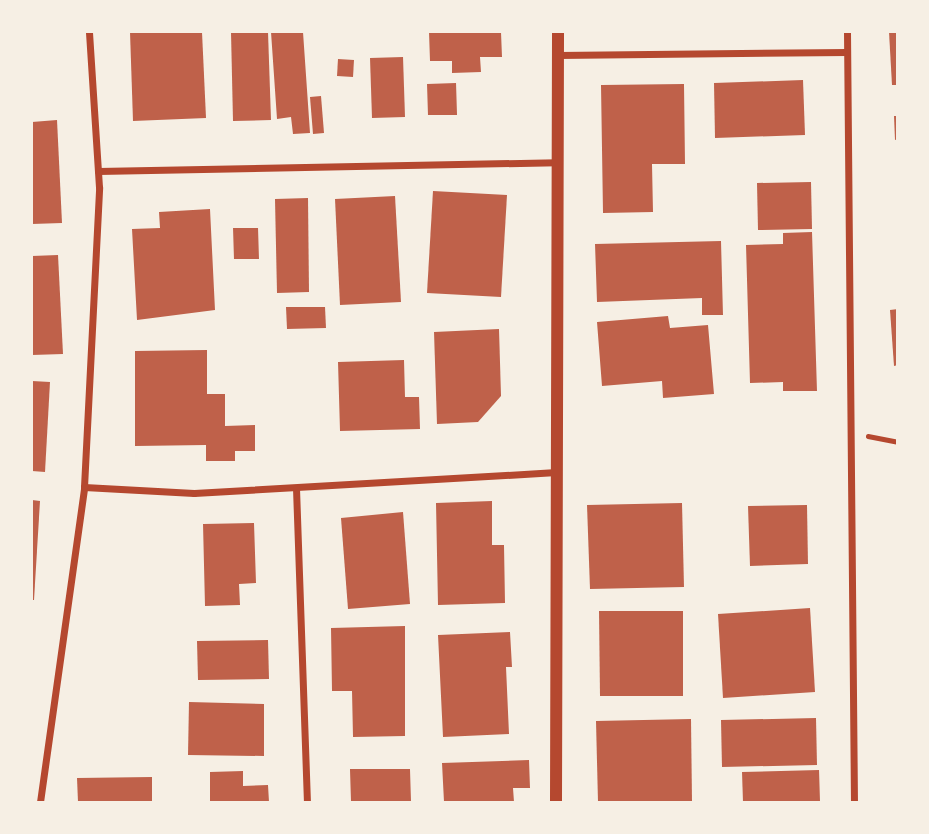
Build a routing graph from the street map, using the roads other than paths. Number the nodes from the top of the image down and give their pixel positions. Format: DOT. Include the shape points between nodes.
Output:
graph roads {
  1 [pos="89,32"];
  2 [pos="558,32"];
  3 [pos="847,32"];
  4 [pos="847,52"];
  5 [pos="558,55"];
  6 [pos="557,162"];
  7 [pos="98,171"];
  8 [pos="556,472"];
  9 [pos="84,487"];
  10 [pos="296,488"];
  11 [pos="40,803"];
  12 [pos="307,803"];
  13 [pos="556,803"];
  14 [pos="854,803"];
  1 -- 7 [label="street"];
  2 -- 5 [label="street"];
  3 -- 4 [label="street"];
  4 -- 5 [label="street"];
  4 -- 14 [label="street"];
  5 -- 6 [label="street"];
  6 -- 7 [label="street"];
  6 -- 8 [label="street"];
  7 -- 9 [label="street"];
  8 -- 10 [label="street"];
  8 -- 13 [label="street"];
  9 -- 10 [label="street" via="194,494"];
  9 -- 11 [label="street"];
  10 -- 12 [label="street"];
}
